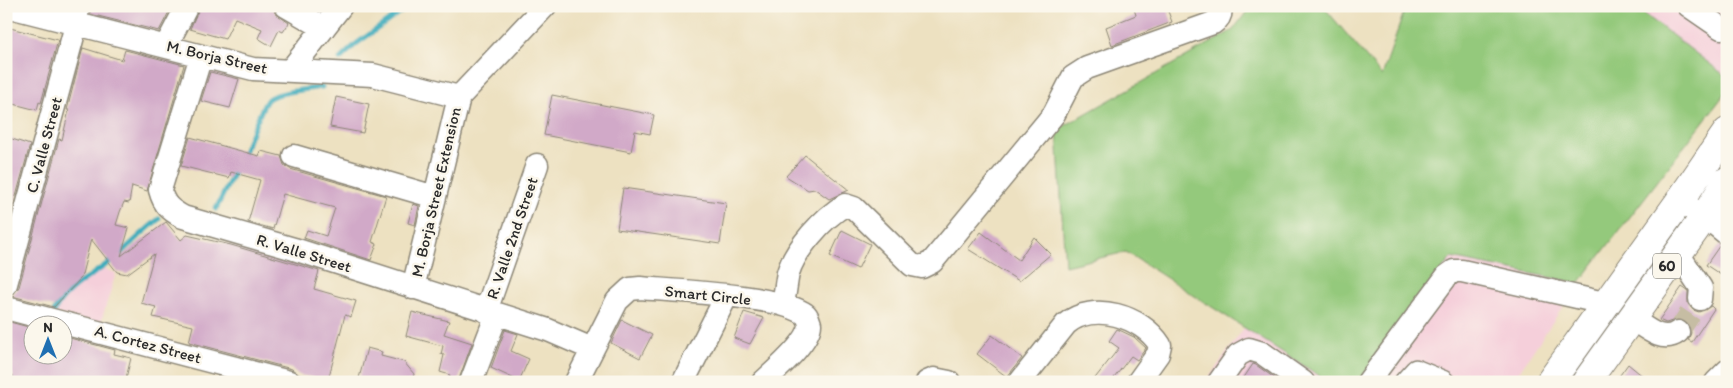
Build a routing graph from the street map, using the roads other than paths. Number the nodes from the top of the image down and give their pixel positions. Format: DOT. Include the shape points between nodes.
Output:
graph roads {
  1 [pos="6,6"];
  2 [pos="187,6"];
  3 [pos="286,6"];
  4 [pos="341,6"];
  5 [pos="1220,6"];
  6 [pos="1689,6"];
  7 [pos="541,8"];
  8 [pos="77,16"];
  9 [pos="324,28"];
  10 [pos="1725,29"];
  11 [pos="166,46"];
  12 [pos="201,56"];
  13 [pos="290,71"];
  14 [pos="459,97"];
  15 [pos="1727,132"];
  16 [pos="294,156"];
  17 [pos="537,165"];
  18 [pos="1727,181"];
  19 [pos="435,198"];
  20 [pos="1679,202"];
  21 [pos="1705,216"];
  22 [pos="1727,234"];
  23 [pos="1677,252"];
  24 [pos="6,284"];
  25 [pos="413,288"];
  26 [pos="727,295"];
  27 [pos="1700,299"];
  28 [pos="1604,303"];
  29 [pos="783,304"];
  30 [pos="6,308"];
  31 [pos="492,312"];
  32 [pos="1631,318"];
  33 [pos="1678,332"];
  34 [pos="592,349"];
  35 [pos="1727,371"];
  36 [pos="290,382"];
  37 [pos="471,382"];
  38 [pos="576,382"];
  39 [pos="683,382"];
  40 [pos="763,382"];
  41 [pos="927,382"];
  42 [pos="949,382"];
  43 [pos="1020,382"];
  44 [pos="1138,382"];
  45 [pos="1219,382"];
  46 [pos="1303,382"];
  47 [pos="1368,382"];
  48 [pos="1406,382"];
  49 [pos="1443,382"];
  50 [pos="1550,382"];
  51 [pos="1586,382"];
  52 [pos="1716,382"];
  1 -- 8 [label="street, M. Borja Street"];
  2 -- 11 [label="street"];
  3 -- 9 [label="street"];
  4 -- 9 [label="street"];
  5 -- 29 [label="street" via="1218,19 1212,23 1087,68 1073,77 1054,114 932,262 922,268 912,265 854,208 845,205 830,214 795,257 788,273"];
  6 -- 10 [label="street"];
  7 -- 14 [label="street"];
  8 -- 11 [label="street, M. Borja Street"];
  8 -- 24 [label="street, C. Valle Street"];
  9 -- 13 [label="street"];
  11 -- 12 [label="street, M. Borja Street"];
  12 -- 13 [label="street, M. Borja Street" via="254,69"];
  12 -- 25 [label="street, R. Valle Street" via="160,190 165,204 184,217"];
  13 -- 14 [label="street, M. Borja Street" via="373,75"];
  14 -- 19 [label="street, M. Borja Street Extension"];
  15 -- 20 [label="main road, 60"];
  16 -- 19 [label="street"];
  17 -- 31 [label="street, R. Valle 2nd Street"];
  18 -- 21 [label="main road, 60"];
  19 -- 25 [label="street, M. Borja Street Extension"];
  20 -- 21 [label="street"];
  20 -- 28 [label="main road, 60"];
  21 -- 22 [label="street"];
  21 -- 23 [label="main road, 60"];
  23 -- 27 [label="street" via="1701,288"];
  23 -- 32 [label="main road, 60"];
  25 -- 31 [label="street, R. Valle Street"];
  26 -- 29 [label="street, Smart Circle"];
  26 -- 34 [label="street, Smart Circle" via="630,289 617,301"];
  26 -- 39 [label="street"];
  28 -- 47 [label="street" via="1462,271 1454,272 1447,276"];
  28 -- 50 [label="main road, 60"];
  29 -- 40 [label="street, Smart Circle" via="804,314 810,329"];
  30 -- 36 [label="street, A. Cortez Street"];
  31 -- 34 [label="street, R. Valle Street" via="548,330"];
  31 -- 37 [label="street, R. Valle 2nd Street"];
  32 -- 33 [label="street" via="1657,335 1671,337"];
  32 -- 51 [label="main road, 60"];
  34 -- 38 [label="street, Smart Circle"];
  35 -- 52 [label="street"];
  41 -- 42 [label="street" via="934,379"];
  43 -- 44 [label="street" via="1075,316 1105,312 1129,320 1156,338 1160,345 1158,354"];
  45 -- 46 [label="street" via="1238,354 1249,349 1262,353"];
  48 -- 49 [label="street" via="1416,371"];
}
